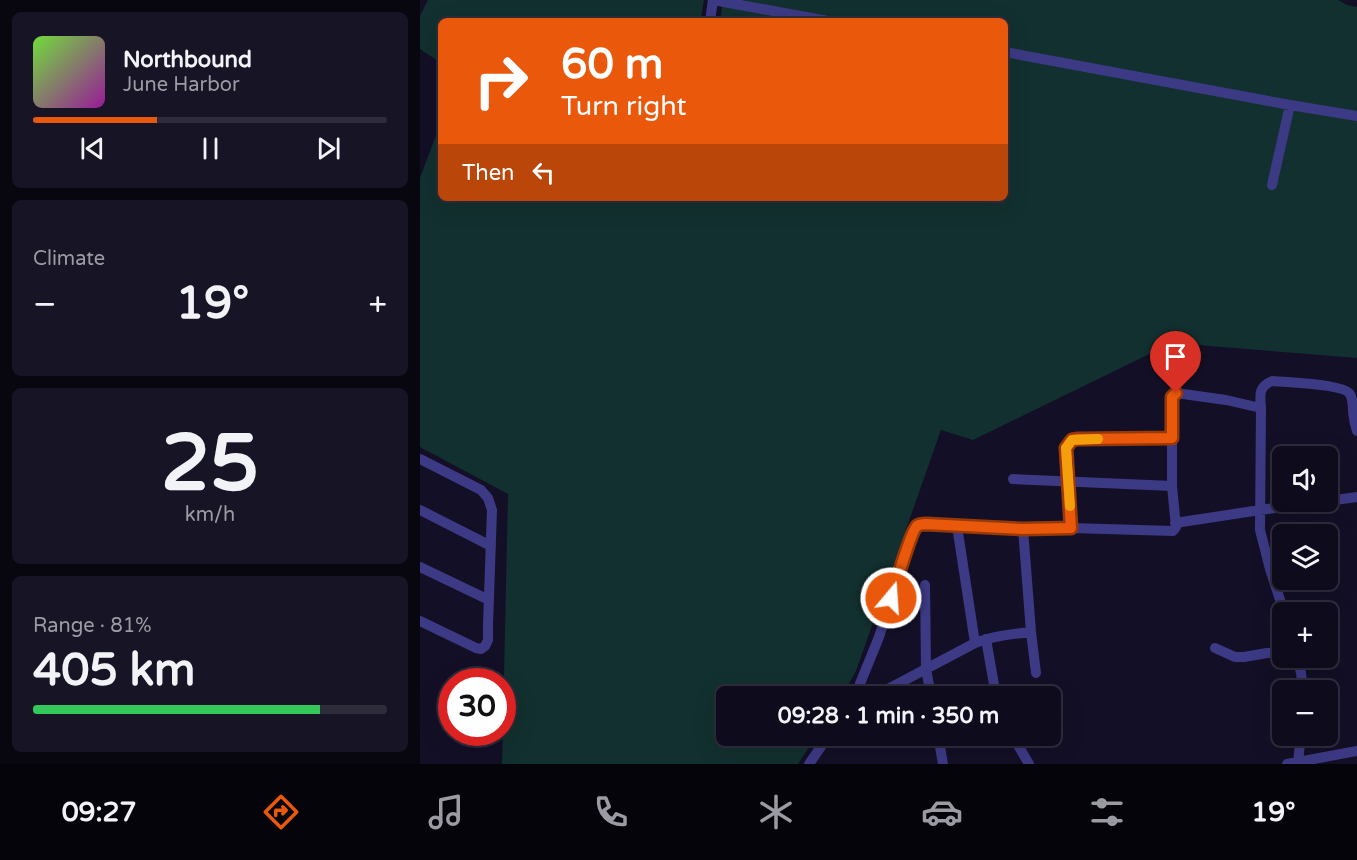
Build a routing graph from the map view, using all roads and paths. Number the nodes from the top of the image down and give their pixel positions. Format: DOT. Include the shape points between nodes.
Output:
graph roads {
  1 [pos="713,0"];
  2 [pos="710,18"];
  3 [pos="812,18"];
  4 [pos="1008,53"];
  5 [pos="1290,105"];
  6 [pos="1357,116"];
  7 [pos="1272,185"];
  8 [pos="1261,408"];
  9 [pos="1357,431"];
  10 [pos="1172,438"];
  11 [pos="420,459"];
  12 [pos="1013,479"];
  13 [pos="1069,482"];
  14 [pos="1172,486"];
  15 [pos="1357,497"];
  16 [pos="1338,500"];
  17 [pos="1272,508"];
  18 [pos="420,510"];
  19 [pos="1260,510"];
  20 [pos="1175,523"];
  21 [pos="957,526"];
  22 [pos="1071,528"];
  23 [pos="1023,529"];
  24 [pos="491,546"];
  25 [pos="420,567"];
  26 [pos="925,585"];
  27 [pos="489,600"];
  28 [pos="1281,602"];
  29 [pos="420,621"];
  30 [pos="1031,633"];
  31 [pos="986,639"];
  32 [pos="975,643"];
  33 [pos="1215,648"];
  34 [pos="1272,654"];
  35 [pos="926,669"];
  36 [pos="1036,674"];
  37 [pos="859,686"];
  38 [pos="894,686"];
  39 [pos="929,686"];
  40 [pos="994,686"];
  41 [pos="821,746"];
  42 [pos="940,746"];
  43 [pos="1018,746"];
  44 [pos="1298,746"];
  45 [pos="1357,751"];
  46 [pos="1293,763"];
  47 [pos="809,764"];
  48 [pos="943,764"];
  49 [pos="1029,764"];
  1 -- 2 [label="street"];
  1 -- 3 [label="street"];
  4 -- 5 [label="street"];
  5 -- 6 [label="street"];
  5 -- 7 [label="street"];
  8 -- 9 [label="street" via="1261,389 1272,381 1340,388 1349,392 1352,399"];
  8 -- 10 [label="street" via="1176,393 1172,397"];
  8 -- 19 [label="street"];
  10 -- 13 [label="street" via="1072,440 1066,448"];
  10 -- 14 [label="street"];
  11 -- 24 [label="street" via="484,493 491,505"];
  12 -- 13 [label="street"];
  13 -- 14 [label="street"];
  13 -- 22 [label="street"];
  14 -- 20 [label="street"];
  15 -- 16 [label="street"];
  17 -- 19 [label="street"];
  18 -- 24 [label="street"];
  19 -- 20 [label="street"];
  19 -- 28 [label="street" via="1263,547"];
  20 -- 22 [label="street" via="1170,532"];
  21 -- 23 [label="street"];
  21 -- 32 [label="street"];
  21 -- 37 [label="street" via="926,524 915,530"];
  22 -- 23 [label="street"];
  23 -- 30 [label="street"];
  24 -- 27 [label="street"];
  25 -- 27 [label="street"];
  26 -- 35 [label="street"];
  27 -- 29 [label="street" via="488,640 483,648"];
  30 -- 31 [label="street"];
  30 -- 36 [label="street"];
  31 -- 32 [label="street"];
  31 -- 40 [label="street"];
  32 -- 35 [label="street"];
  33 -- 34 [label="street" via="1235,657"];
  35 -- 38 [label="street"];
  35 -- 39 [label="street"];
  41 -- 47 [label="street"];
  42 -- 48 [label="street"];
  43 -- 49 [label="street"];
  44 -- 46 [label="street"];
  45 -- 46 [label="street"];
}
